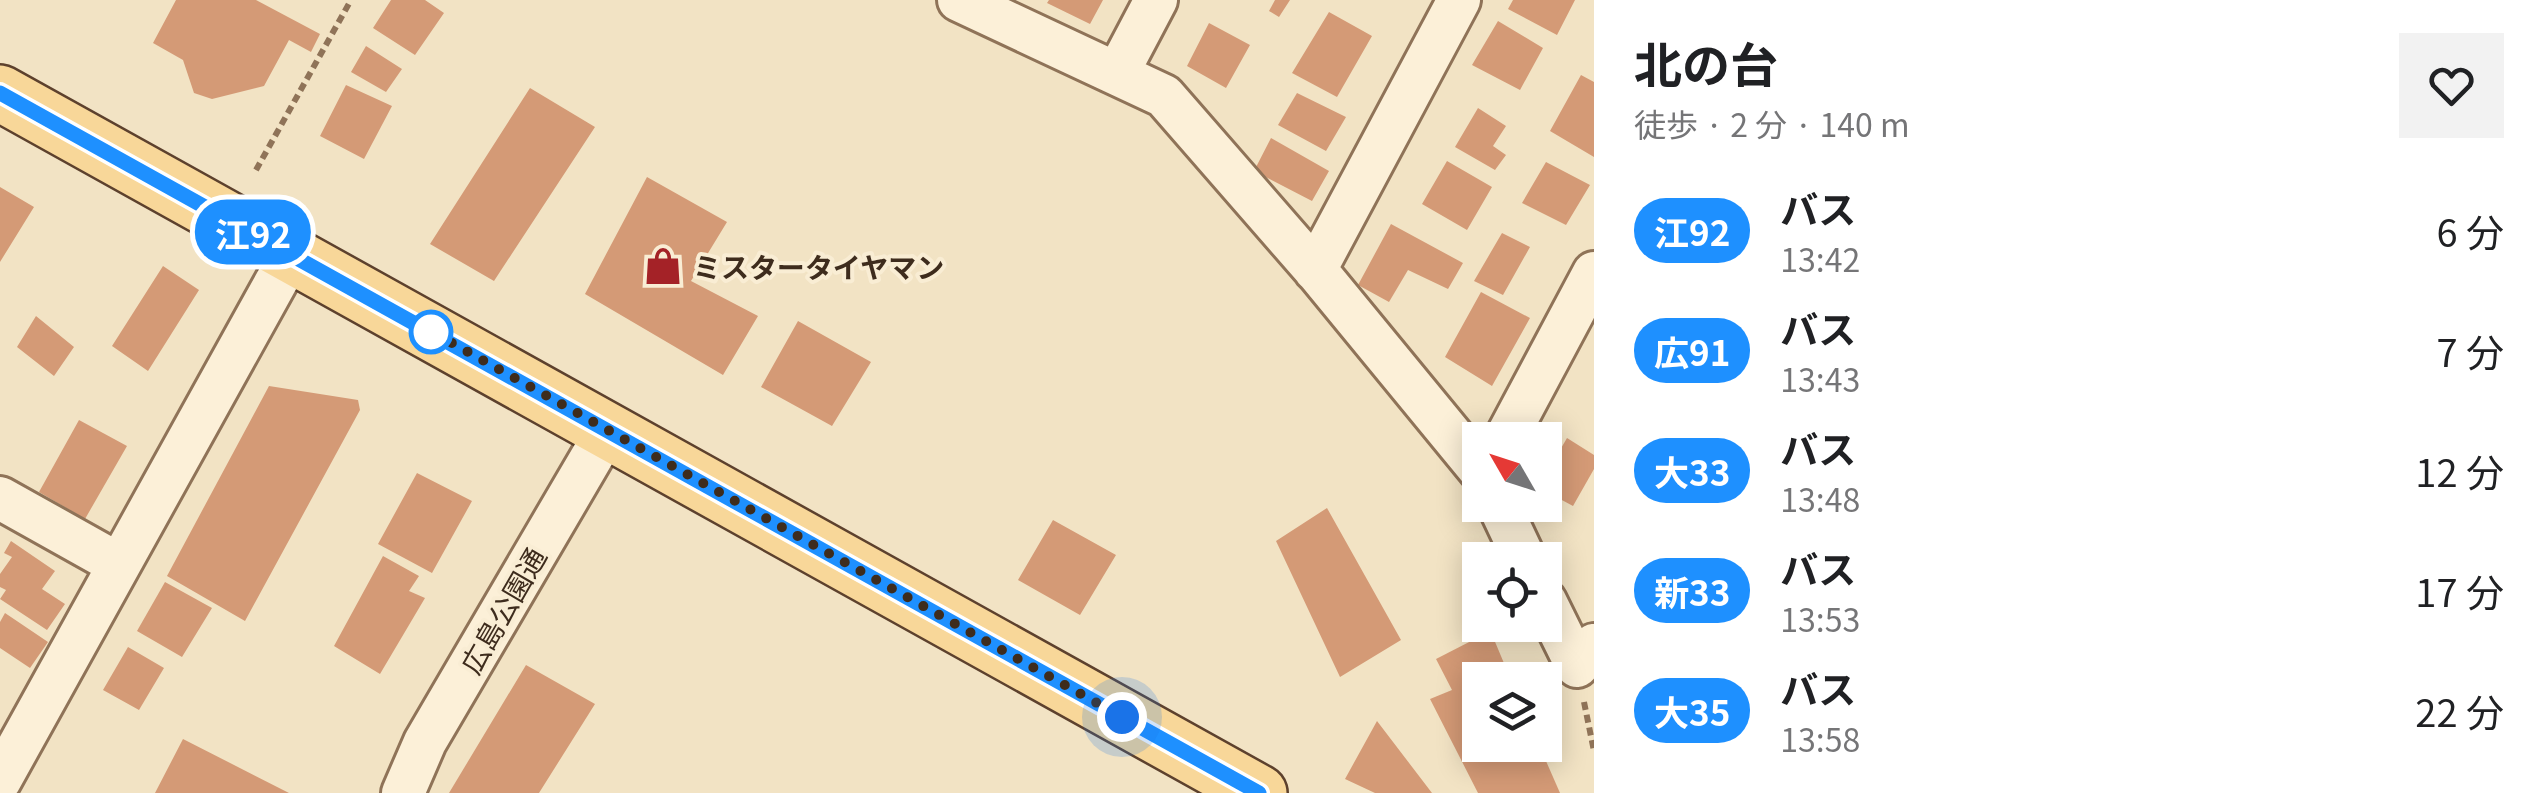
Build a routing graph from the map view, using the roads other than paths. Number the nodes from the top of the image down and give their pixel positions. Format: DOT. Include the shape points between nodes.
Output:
graph roads {
  1 [pos="959,0"];
  2 [pos="1156,0"];
  3 [pos="1458,0"];
  4 [pos="1117,74"];
  5 [pos="0,93"];
  6 [pos="292,254"];
  7 [pos="1315,270"];
  8 [pos="1594,273"];
  9 [pos="1514,422"];
  10 [pos="608,431"];
  11 [pos="1462,448"];
  12 [pos="0,498"];
  13 [pos="118,564"];
  14 [pos="1562,636"];
  15 [pos="1594,644"];
  16 [pos="0,780"];
  17 [pos="402,793"];
  18 [pos="1260,793"];
  1 -- 4 [label="street"];
  2 -- 4 [label="street"];
  3 -- 7 [label="street"];
  4 -- 7 [label="street" via="1164,96"];
  5 -- 6 [label="main road"];
  6 -- 10 [label="main road"];
  6 -- 13 [label="street"];
  7 -- 11 [label="street"];
  8 -- 9 [label="street"];
  10 -- 17 [label="street, 広島公園通" via="425,742"];
  10 -- 18 [label="main road"];
  12 -- 13 [label="street"];
  13 -- 16 [label="street"];
  14 -- 15 [label="street" via="1577,666"];
}
